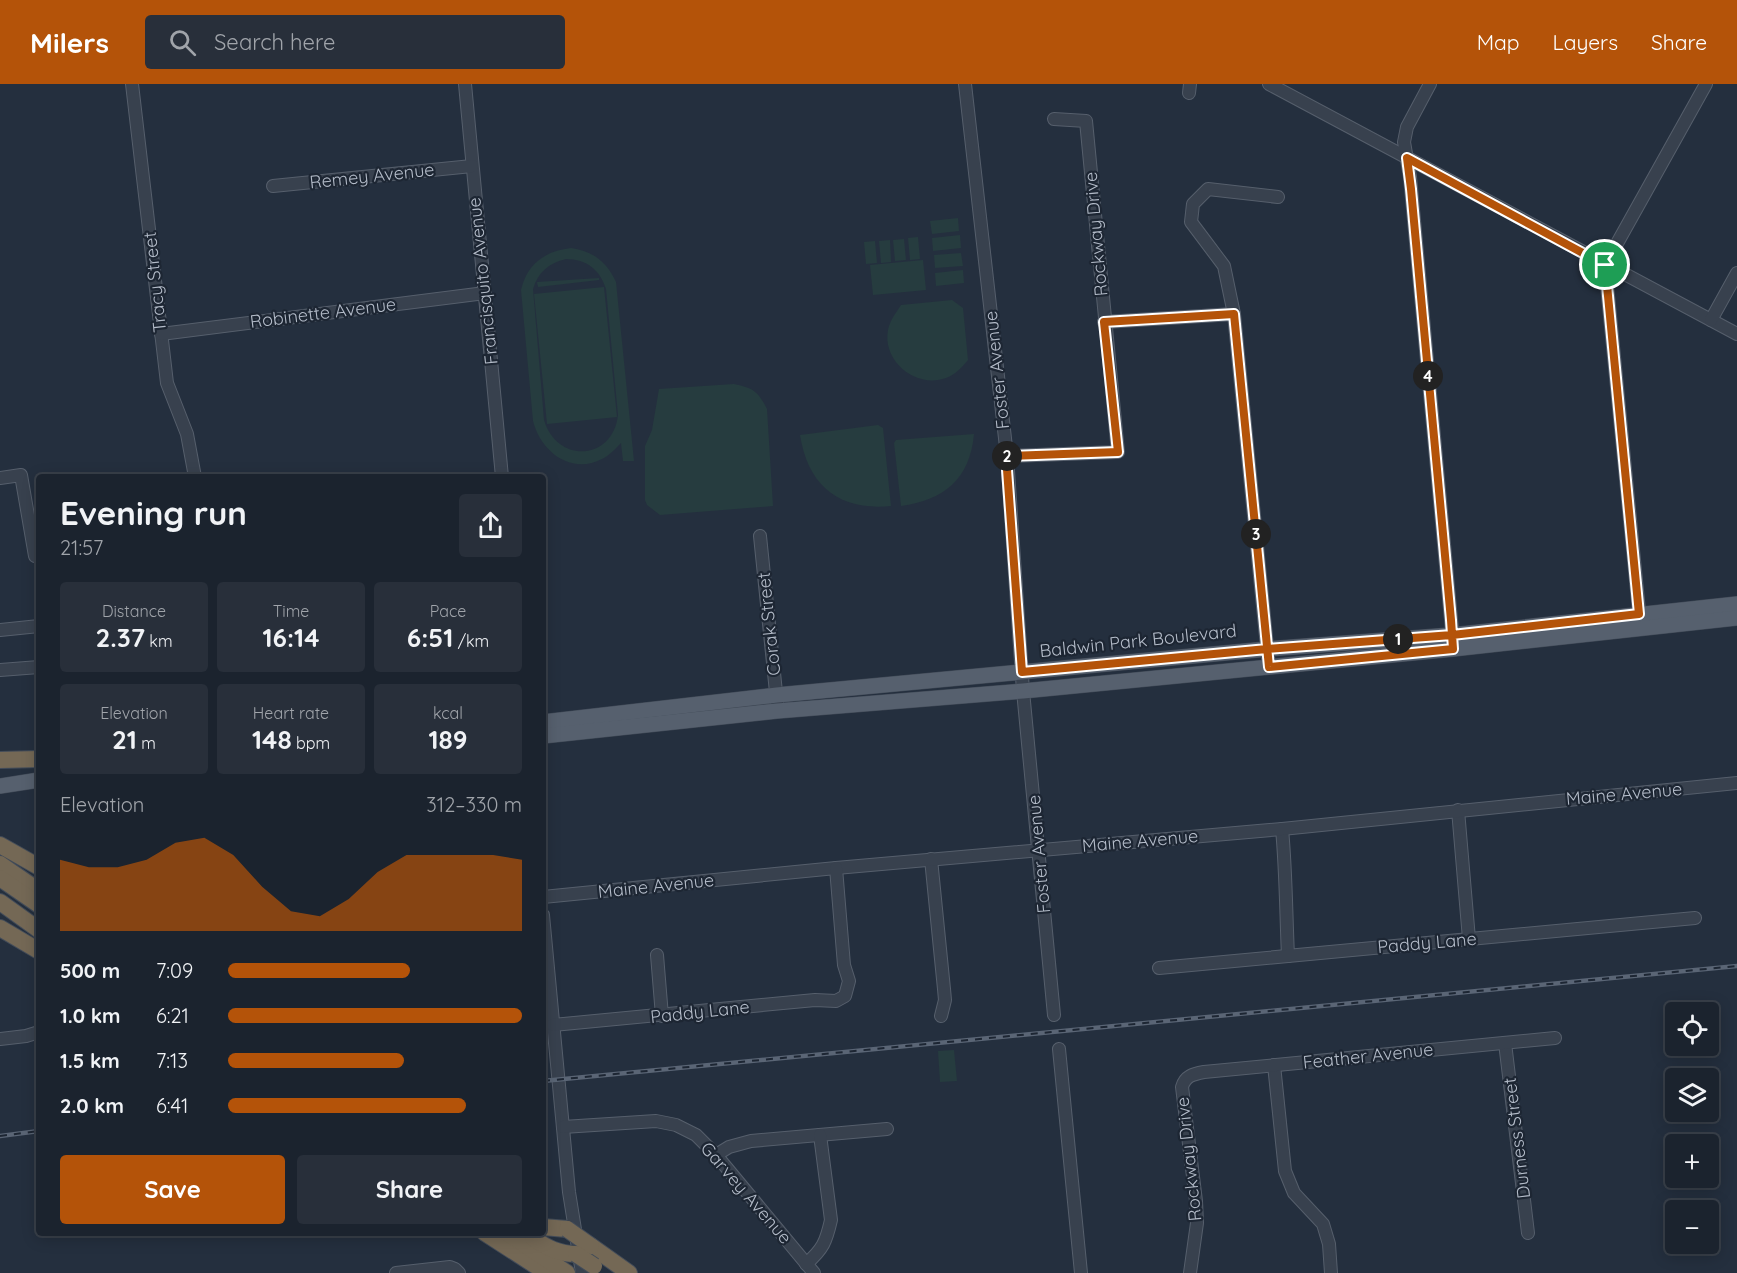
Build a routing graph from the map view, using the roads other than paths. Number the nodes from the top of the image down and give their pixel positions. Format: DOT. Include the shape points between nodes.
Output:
graph roads {
  1 [pos="132,84"];
  2 [pos="465,84"];
  3 [pos="965,84"];
  4 [pos="1269,84"];
  5 [pos="1430,84"];
  6 [pos="1706,84"];
  7 [pos="1054,119"];
  8 [pos="1407,158"];
  9 [pos="472,166"];
  10 [pos="273,186"];
  11 [pos="1278,197"];
  12 [pos="1605,265"];
  13 [pos="1737,273"];
  14 [pos="485,293"];
  15 [pos="1234,314"];
  16 [pos="1711,320"];
  17 [pos="1104,322"];
  18 [pos="161,334"];
  19 [pos="1737,334"];
  20 [pos="1006,456"];
  21 [pos="194,474"];
  22 [pos="502,474"];
  23 [pos="0,477"];
  24 [pos="760,536"];
  25 [pos="35,556"];
  26 [pos="1737,604"];
  27 [pos="1737,618"];
  28 [pos="1640,621"];
  29 [pos="36,627"];
  30 [pos="0,630"];
  31 [pos="1453,642"];
  32 [pos="1267,649"];
  33 [pos="36,667"];
  34 [pos="1269,667"];
  35 [pos="0,670"];
  36 [pos="1022,672"];
  37 [pos="1023,691"];
  38 [pos="777,695"];
  39 [pos="777,711"];
  40 [pos="546,722"];
  41 [pos="546,736"];
  42 [pos="36,759"];
  43 [pos="0,760"];
  44 [pos="36,780"];
  45 [pos="1737,783"];
  46 [pos="0,786"];
  47 [pos="1458,810"];
  48 [pos="1282,829"];
  49 [pos="0,845"];
  50 [pos="1038,850"];
  51 [pos="931,859"];
  52 [pos="0,864"];
  53 [pos="36,865"];
  54 [pos="836,868"];
  55 [pos="0,878"];
  56 [pos="36,889"];
  57 [pos="546,897"];
  58 [pos="0,902"];
  59 [pos="36,902"];
  60 [pos="1695,918"];
  61 [pos="0,928"];
  62 [pos="36,928"];
  63 [pos="1469,939"];
  64 [pos="546,948"];
  65 [pos="36,949"];
  66 [pos="657,955"];
  67 [pos="1288,956"];
  68 [pos="1159,968"];
  69 [pos="1054,1015"];
  70 [pos="662,1016"];
  71 [pos="940,1016"];
  72 [pos="553,1025"];
  73 [pos="36,1033"];
  74 [pos="1556,1038"];
  75 [pos="0,1039"];
  76 [pos="1505,1043"];
  77 [pos="1059,1049"];
  78 [pos="1274,1065"];
  79 [pos="1184,1081"];
  80 [pos="563,1126"];
  81 [pos="887,1128"];
  82 [pos="820,1135"];
  83 [pos="716,1155"];
  84 [pos="546,1229"];
  85 [pos="546,1231"];
  86 [pos="1528,1233"];
  87 [pos="488,1236"];
  88 [pos="489,1236"];
  89 [pos="512,1236"];
  90 [pos="529,1236"];
  91 [pos="576,1250"];
  92 [pos="810,1268"];
  93 [pos="457,1271"];
  94 [pos="594,1271"];
  95 [pos="396,1273"];
  96 [pos="532,1273"];
  97 [pos="547,1273"];
  98 [pos="567,1273"];
  99 [pos="629,1273"];
  100 [pos="1081,1273"];
  101 [pos="1191,1273"];
  102 [pos="1331,1273"];
  1 -- 18 [label="street, Tracy Street"];
  2 -- 9 [label="street, Francisquito Avenue"];
  3 -- 20 [label="street, Foster Avenue"];
  4 -- 8 [label="street"];
  5 -- 8 [label="street" via="1407,127"];
  6 -- 12 [label="street"];
  7 -- 17 [label="street, Rockway Drive" via="1086,121"];
  8 -- 12 [label="street"];
  8 -- 31 [label="street"];
  9 -- 10 [label="street, Remey Avenue"];
  9 -- 14 [label="street, Francisquito Avenue"];
  11 -- 15 [label="street" via="1208,189 1193,204 1191,222 1224,266"];
  12 -- 16 [label="street"];
  12 -- 28 [label="street"];
  13 -- 16 [label="street"];
  14 -- 18 [label="street, Robinette Avenue"];
  14 -- 22 [label="street, Francisquito Avenue"];
  15 -- 17 [label="street"];
  15 -- 32 [label="street"];
  16 -- 19 [label="street"];
  17 -- 20 [label="street, Rockway Drive" via="1118,452"];
  18 -- 21 [label="street, Tracy Street" via="167,382 187,434"];
  20 -- 36 [label="street, Foster Avenue"];
  23 -- 25 [label="street" via="21,475"];
  24 -- 38 [label="street, Corak Street"];
  26 -- 28 [label="main road, Baldwin Park Boulevard"];
  27 -- 28 [label="main road, Baldwin Park Boulevard"];
  28 -- 31 [label="main road, Baldwin Park Boulevard"];
  29 -- 30 [label="street"];
  31 -- 32 [label="main road, Baldwin Park Boulevard"];
  31 -- 34 [label="main road, Baldwin Park Boulevard"];
  32 -- 34 [label="street"];
  32 -- 36 [label="main road, Baldwin Park Boulevard"];
  33 -- 35 [label="street"];
  34 -- 37 [label="main road, Baldwin Park Boulevard"];
  36 -- 37 [label="street, Foster Avenue"];
  36 -- 38 [label="main road, Baldwin Park Boulevard"];
  37 -- 39 [label="main road, Baldwin Park Boulevard"];
  37 -- 50 [label="street, Foster Avenue"];
  38 -- 39 [label="street, Corak Street"];
  38 -- 40 [label="main road, Baldwin Park Boulevard"];
  39 -- 41 [label="main road, Baldwin Park Boulevard"];
  42 -- 43 [label="highway"];
  44 -- 46 [label="main road"];
  45 -- 47 [label="street, Maine Avenue"];
  47 -- 48 [label="street, Maine Avenue"];
  47 -- 63 [label="street"];
  48 -- 50 [label="street, Maine Avenue"];
  48 -- 67 [label="street"];
  49 -- 53 [label="highway"];
  50 -- 51 [label="street, Maine Avenue"];
  50 -- 69 [label="street, Foster Avenue"];
  51 -- 54 [label="street, Maine Avenue"];
  51 -- 71 [label="street" via="945,1000"];
  52 -- 56 [label="highway"];
  54 -- 57 [label="street, Maine Avenue"];
  54 -- 70 [label="street, Paddy Lane" via="844,965 849,981 845,996"];
  55 -- 59 [label="highway"];
  58 -- 62 [label="highway"];
  60 -- 63 [label="street, Paddy Lane"];
  61 -- 65 [label="highway"];
  63 -- 67 [label="street, Paddy Lane"];
  64 -- 72 [label="street"];
  66 -- 70 [label="street"];
  67 -- 68 [label="street, Paddy Lane"];
  70 -- 72 [label="street, Paddy Lane"];
  72 -- 80 [label="street"];
  73 -- 75 [label="street"];
  74 -- 76 [label="street, Feather Avenue"];
  76 -- 78 [label="street, Feather Avenue"];
  76 -- 86 [label="street, Durness Street"];
  77 -- 100 [label="street"];
  78 -- 79 [label="street, Feather Avenue" via="1204,1072"];
  78 -- 102 [label="street" via="1285,1171 1294,1193 1323,1224"];
  79 -- 101 [label="street, Rockway Drive" via="1197,1223"];
  80 -- 83 [label="street, Garvey Avenue" via="666,1122 696,1135"];
  80 -- 94 [label="street" via="569,1192"];
  81 -- 82 [label="street"];
  82 -- 83 [label="street" via="751,1140"];
  82 -- 92 [label="street" via="831,1220"];
  83 -- 92 [label="street, Garvey Avenue"];
  84 -- 91 [label="highway, bridge" via="567,1229"];
  85 -- 91 [label="highway"];
  87 -- 96 [label="highway"];
  88 -- 97 [label="highway"];
  89 -- 98 [label="highway"];
  90 -- 91 [label="highway" via="548,1249"];
  91 -- 94 [label="highway, bridge"];
  91 -- 99 [label="highway"];
  93 -- 95 [label="street" via="450,1267"];
}
